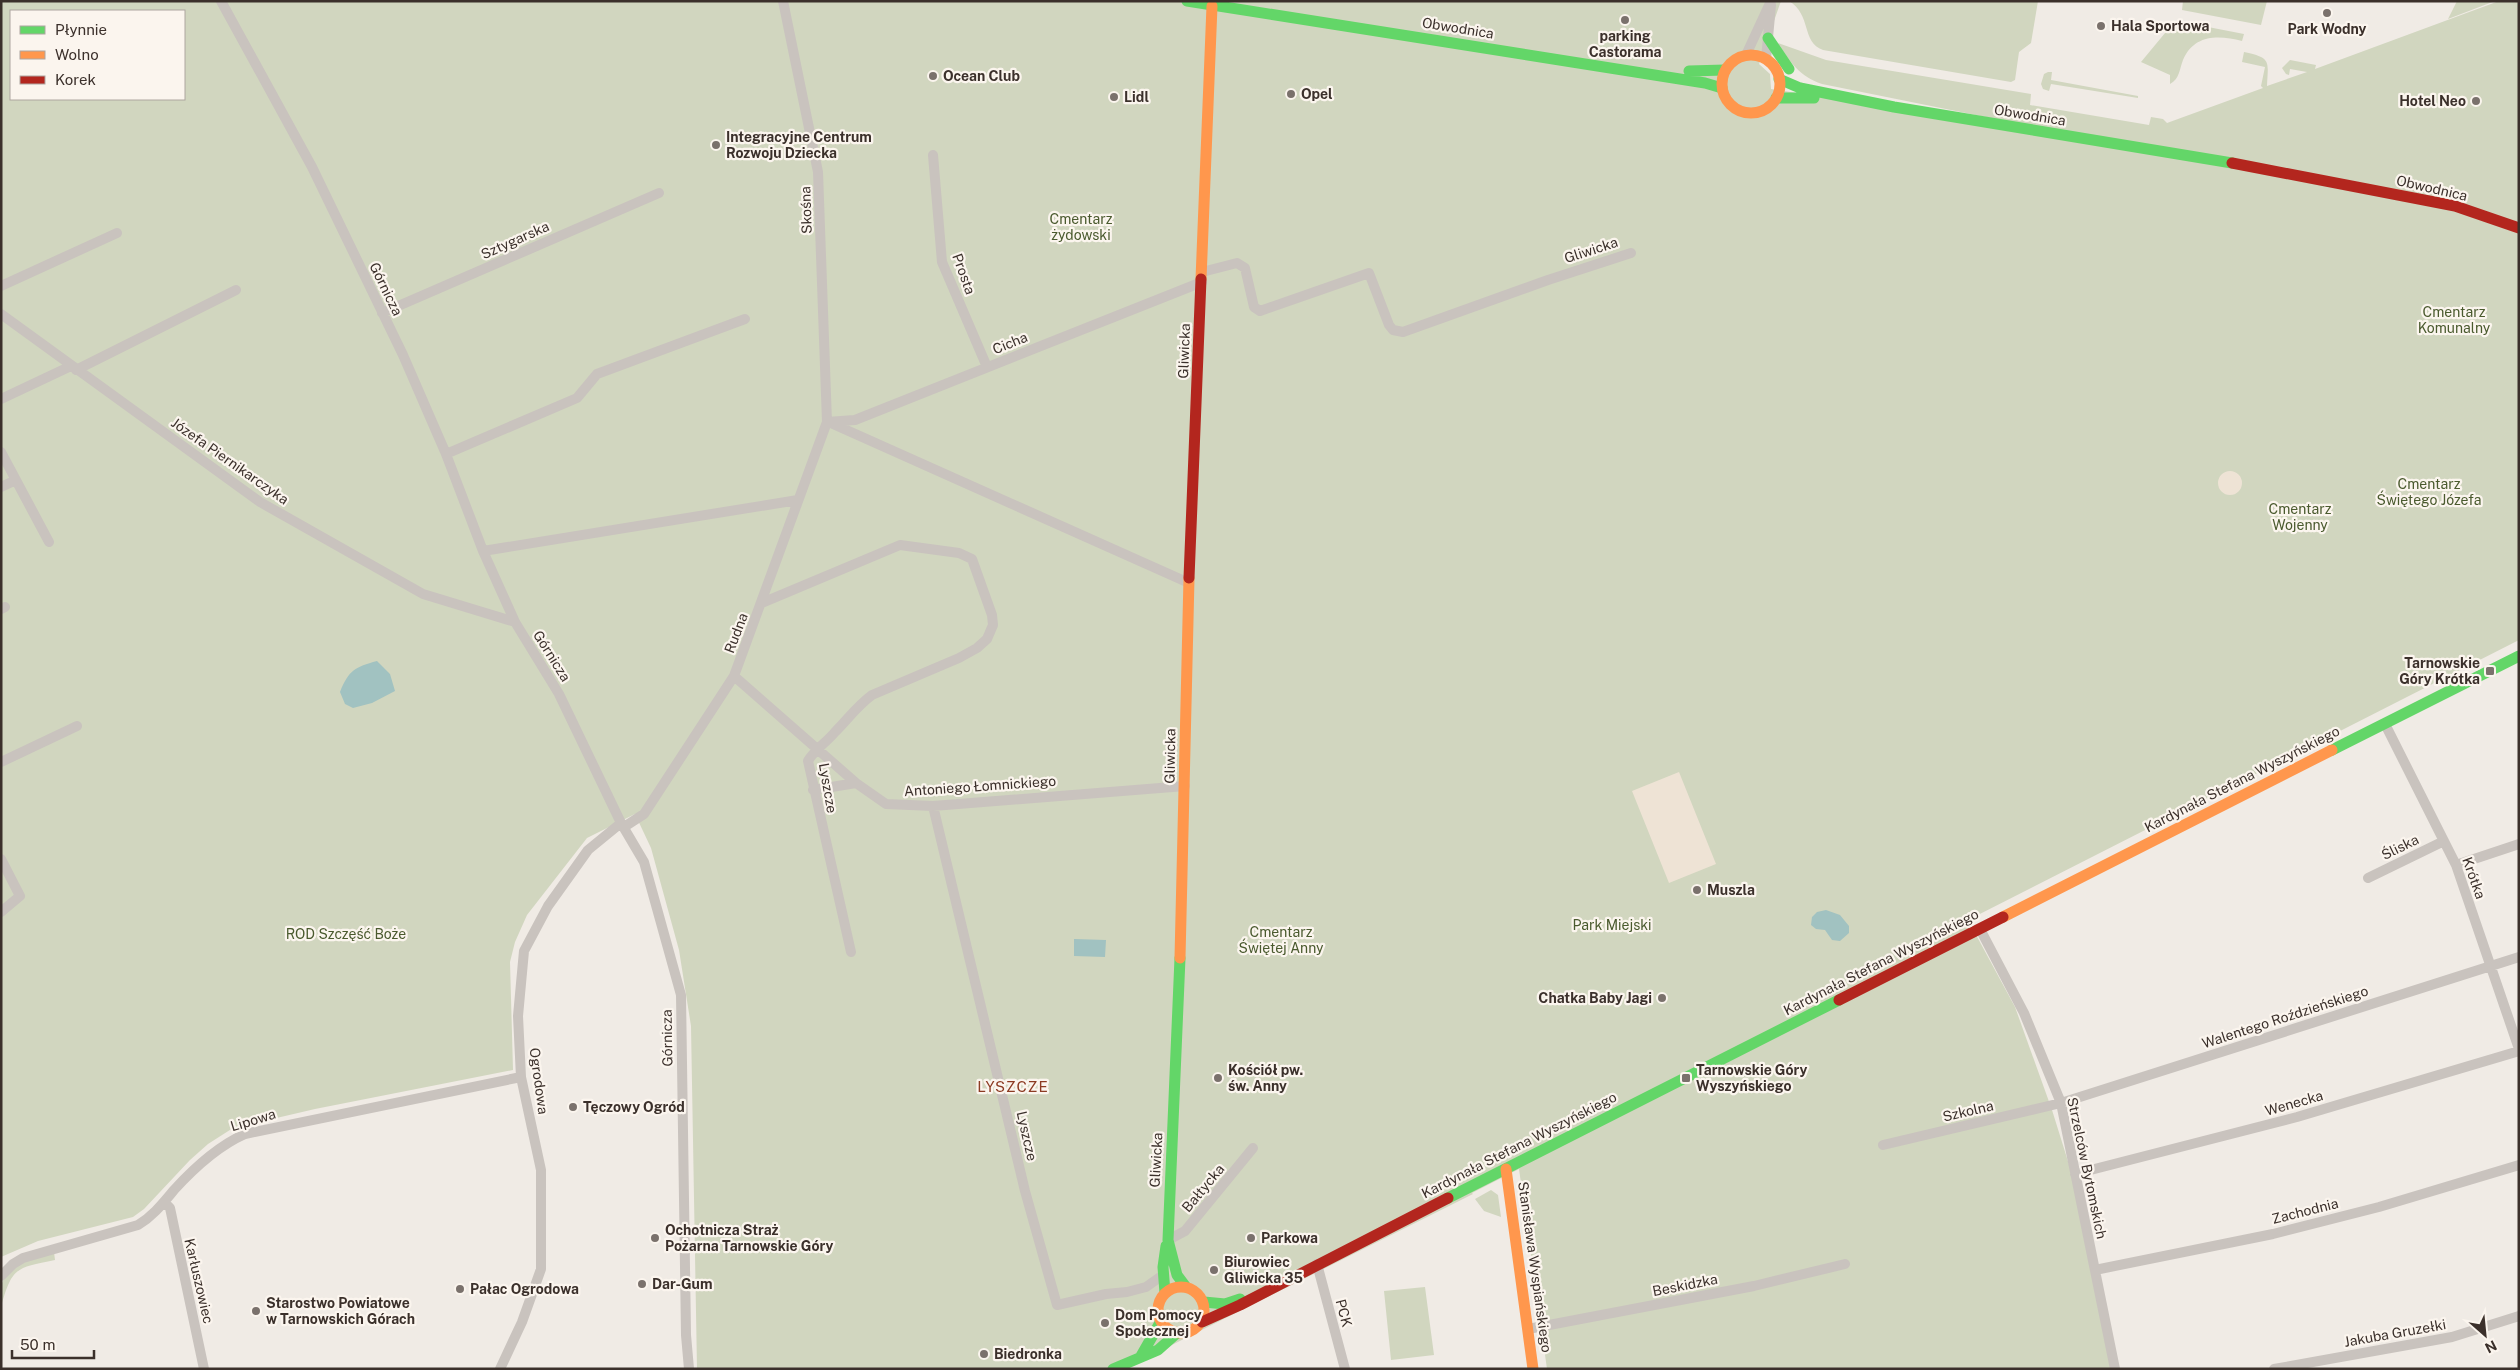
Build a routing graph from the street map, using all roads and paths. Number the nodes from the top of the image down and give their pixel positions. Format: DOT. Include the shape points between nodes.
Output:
graph roads {
  1 [pos="221,1"];
  2 [pos="783,1"];
  3 [pos="1188,1"];
  4 [pos="1771,1"];
  5 [pos="1212,6"];
  6 [pos="1360,16"];
  7 [pos="1768,38"];
  8 [pos="1746,55"];
  9 [pos="1766,59"];
  10 [pos="1725,70"];
  11 [pos="1779,78"];
  12 [pos="1722,88"];
  13 [pos="1823,91"];
  14 [pos="1776,98"];
  15 [pos="933,156"];
  16 [pos="2278,174"];
  17 [pos="659,193"];
  18 [pos="2519,228"];
  19 [pos="117,233"];
  20 [pos="1631,253"];
  21 [pos="1202,277"];
  22 [pos="1,286"];
  23 [pos="236,290"];
  24 [pos="382,313"];
  25 [pos="1,314"];
  26 [pos="745,319"];
  27 [pos="987,367"];
  28 [pos="74,368"];
  29 [pos="1,399"];
  30 [pos="827,422"];
  31 [pos="1,452"];
  32 [pos="446,454"];
  33 [pos="16,480"];
  34 [pos="1,487"];
  35 [pos="798,500"];
  36 [pos="49,542"];
  37 [pos="484,551"];
  38 [pos="1189,583"];
  39 [pos="762,603"];
  40 [pos="515,622"];
  41 [pos="2519,656"];
  42 [pos="734,676"];
  43 [pos="2386,724"];
  44 [pos="77,726"];
  45 [pos="818,750"];
  46 [pos="1,762"];
  47 [pos="856,783"];
  48 [pos="1185,786"];
  49 [pos="813,790"];
  50 [pos="933,806"];
  51 [pos="622,825"];
  52 [pos="2444,841"];
  53 [pos="2519,844"];
  54 [pos="1,859"];
  55 [pos="2456,864"];
  56 [pos="2368,878"];
  57 [pos="1,912"];
  58 [pos="1980,929"];
  59 [pos="851,952"];
  60 [pos="2519,957"];
  61 [pos="2491,966"];
  62 [pos="2519,1050"];
  63 [pos="521,1077"];
  64 [pos="2060,1103"];
  65 [pos="1883,1145"];
  66 [pos="1253,1148"];
  67 [pos="2519,1165"];
  68 [pos="1506,1169"];
  69 [pos="2076,1174"];
  70 [pos="164,1202"];
  71 [pos="1168,1240"];
  72 [pos="1317,1264"];
  73 [pos="1845,1264"];
  74 [pos="2095,1270"];
  75 [pos="1,1275"];
  76 [pos="1163,1275"];
  77 [pos="1186,1287"];
  78 [pos="1166,1293"];
  79 [pos="1256,1295"];
  80 [pos="1204,1302"];
  81 [pos="2519,1316"];
  82 [pos="1161,1321"];
  83 [pos="1202,1322"];
  84 [pos="1528,1329"];
  85 [pos="1176,1334"];
  86 [pos="1141,1356"];
  87 [pos="1119,1368"];
  88 [pos="204,1369"];
  89 [pos="500,1369"];
  90 [pos="689,1369"];
  91 [pos="1345,1369"];
  92 [pos="1533,1369"];
  93 [pos="2115,1369"];
  94 [pos="2274,1369"];
  1 -- 24 [label="street, Górnicza" via="312,167"];
  2 -- 30 [label="street, Skośna" via="818,172"];
  3 -- 5 [label="main road, Obwodnica"];
  4 -- 7 [label="street"];
  4 -- 8 [label="street"];
  5 -- 12 [label="main road, Obwodnica"];
  5 -- 21 [label="main road, Gliwicka"];
  6 -- 10 [label="main road, Obwodnica" via="1471,39 1656,69"];
  7 -- 9 [label="street"];
  7 -- 13 [label="main road" via="1794,76"];
  8 -- 9 [label="main road"];
  8 -- 10 [label="main road" via="1734,60"];
  9 -- 11 [label="main road"];
  10 -- 12 [label="main road"];
  11 -- 13 [label="main road, Obwodnica" via="1800,88"];
  11 -- 14 [label="main road"];
  12 -- 14 [label="main road" via="1730,104 1745,112 1765,109"];
  13 -- 16 [label="main road, Obwodnica" via="1894,107 2253,167"];
  14 -- 16 [label="main road, Obwodnica" via="1811,98 2170,160"];
  15 -- 27 [label="street, Prosta" via="942,262"];
  16 -- 18 [label="main road, Obwodnica" via="2434,202"];
  17 -- 24 [label="street, Sztygarska"];
  19 -- 22 [label="street"];
  20 -- 21 [label="street, Gliwicka" via="1403,332 1389,326 1370,274 1260,311 1254,307 1245,268 1241,264 1236,263"];
  21 -- 27 [label="street, Cicha"];
  21 -- 38 [label="main road, Gliwicka"];
  23 -- 28 [label="street"];
  24 -- 32 [label="street, Górnicza"];
  25 -- 28 [label="street, Józefa Piernikarczyka"];
  26 -- 32 [label="street" via="597,374 577,398"];
  27 -- 30 [label="street, Cicha" via="856,420"];
  28 -- 29 [label="street"];
  28 -- 40 [label="street, Józefa Piernikarczyka" via="260,502 423,594"];
  30 -- 35 [label="street, Rudna"];
  30 -- 38 [label="street"];
  31 -- 33 [label="street"];
  32 -- 37 [label="street, Górnicza"];
  33 -- 34 [label="street"];
  33 -- 36 [label="street"];
  35 -- 37 [label="street"];
  35 -- 39 [label="street, Rudna"];
  37 -- 40 [label="street, Górnicza"];
  38 -- 48 [label="main road, Gliwicka"];
  39 -- 42 [label="street, Rudna"];
  39 -- 45 [label="street" via="900,544 959,553 972,560 977,571 992,615 993,625 987,639 959,658 872,695"];
  40 -- 51 [label="street, Górnicza" via="559,694"];
  41 -- 43 [label="main road, Kardynała Stefana Wyszyńskiego"];
  42 -- 45 [label="street, Antoniego Łomnickiego"];
  42 -- 51 [label="street, Rudna" via="644,814"];
  43 -- 52 [label="street, Krótka"];
  43 -- 58 [label="main road, Kardynała Stefana Wyszyńskiego"];
  44 -- 46 [label="street"];
  45 -- 47 [label="street, Antoniego Łomnickiego"];
  45 -- 49 [label="street, Lyszcze" via="808,761"];
  47 -- 49 [label="street"];
  47 -- 50 [label="street, Antoniego Łomnickiego" via="886,804"];
  48 -- 50 [label="street, Antoniego Łomnickiego"];
  48 -- 71 [label="main road, Gliwicka"];
  49 -- 59 [label="street, Lyszcze"];
  50 -- 76 [label="street, Lyszcze" via="1057,1305 1146,1287"];
  51 -- 63 [label="street, Ogrodowa" via="588,850 548,906 524,951 518,1016"];
  51 -- 90 [label="street, Górnicza" via="644,862 681,995"];
  52 -- 55 [label="street, Krótka"];
  52 -- 56 [label="street, Śliska"];
  53 -- 55 [label="street"];
  54 -- 57 [label="street" via="20,896"];
  55 -- 61 [label="street, Krótka"];
  58 -- 64 [label="street, Strzelców Bytomskich" via="2024,1014"];
  58 -- 68 [label="main road, Kardynała Stefana Wyszyńskiego"];
  60 -- 61 [label="street, Walentego Roździeńskiego"];
  61 -- 62 [label="street, Krótka"];
  61 -- 64 [label="street, Walentego Roździeńskiego"];
  62 -- 69 [label="street, Wenecka" via="2297,1117"];
  63 -- 70 [label="street, Lipowa" via="245,1134 222,1146"];
  63 -- 89 [label="street, Ogrodowa" via="541,1170 541,1269 522,1322"];
  64 -- 65 [label="street, Szkolna"];
  64 -- 69 [label="street, Strzelców Bytomskich"];
  66 -- 71 [label="street, Bałtycka" via="1185,1231"];
  67 -- 74 [label="street, Zachodnia" via="2379,1207 2283,1231"];
  68 -- 72 [label="main road, Kardynała Stefana Wyszyńskiego"];
  68 -- 84 [label="main road, Stanisława Wyspiańskiego"];
  69 -- 74 [label="street, Strzelców Bytomskich"];
  70 -- 75 [label="street, Lipowa" via="145,1221 131,1228 23,1258"];
  70 -- 88 [label="street, Karłuszowiec" via="170,1208"];
  71 -- 76 [label="main road, Gliwicka"];
  71 -- 77 [label="main road, Gliwicka" via="1177,1276"];
  72 -- 79 [label="main road, Kardynała Stefana Wyszyńskiego"];
  72 -- 91 [label="street, PCK"];
  73 -- 84 [label="street, Beskidzka" via="1754,1286"];
  74 -- 93 [label="street, Strzelców Bytomskich"];
  76 -- 78 [label="main road, Gliwicka"];
  77 -- 78 [label="main road"];
  77 -- 80 [label="main road"];
  78 -- 82 [label="main road" via="1158,1306"];
  79 -- 80 [label="main road, Kardynała Stefana Wyszyńskiego" via="1225,1304"];
  79 -- 83 [label="main road, Kardynała Stefana Wyszyńskiego"];
  80 -- 83 [label="main road"];
  81 -- 94 [label="street, Jakuba Gruzełki" via="2452,1337"];
  82 -- 85 [label="main road"];
  82 -- 86 [label="main road"];
  83 -- 85 [label="main road" via="1194,1330"];
  84 -- 92 [label="main road, Stanisława Wyspiańskiego"];
  85 -- 86 [label="main road" via="1158,1350"];
  86 -- 87 [label="main road"];
}
